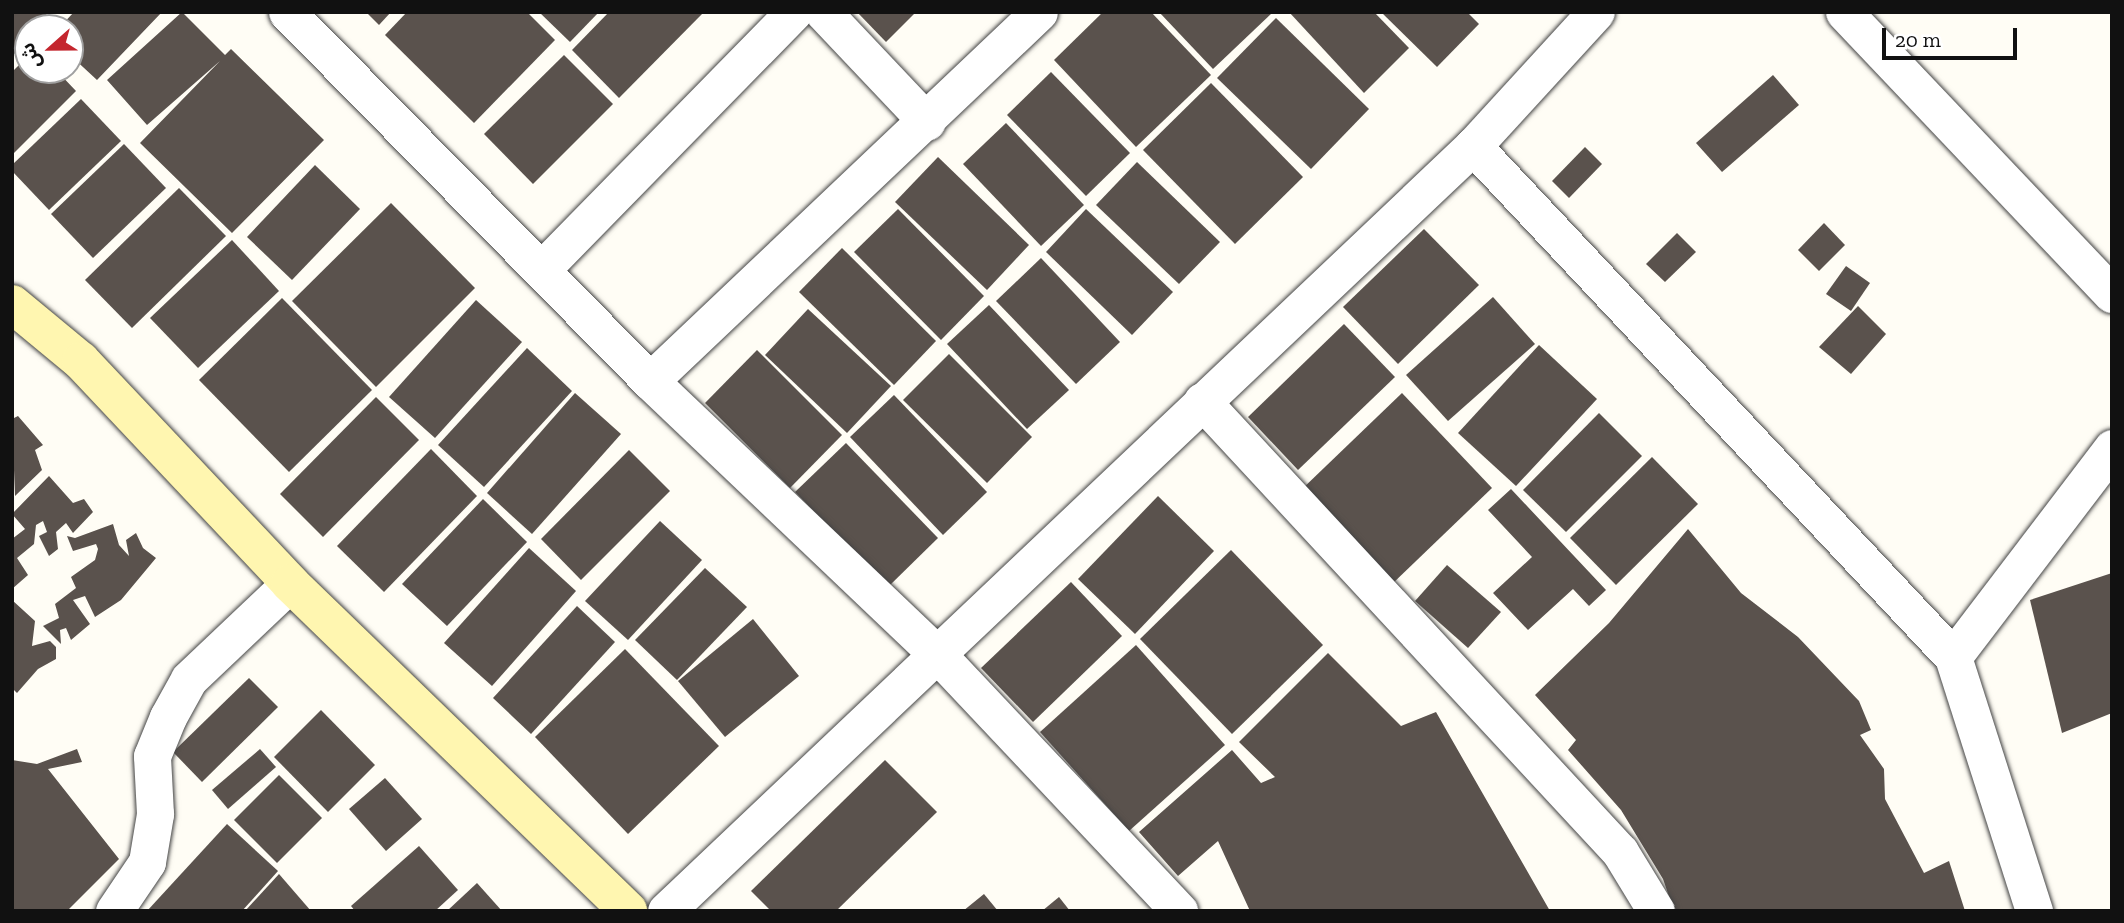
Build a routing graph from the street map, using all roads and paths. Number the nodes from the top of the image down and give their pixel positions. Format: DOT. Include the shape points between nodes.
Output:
graph roads {
  1 [pos="287,12"];
  2 [pos="794,12"];
  3 [pos="823,12"];
  4 [pos="1039,12"];
  5 [pos="1596,12"];
  6 [pos="1844,12"];
  7 [pos="928,122"];
  8 [pos="1473,146"];
  9 [pos="541,270"];
  10 [pos="2112,294"];
  11 [pos="12,304"];
  12 [pos="650,381"];
  13 [pos="1202,401"];
  14 [pos="2112,449"];
  15 [pos="290,583"];
  16 [pos="938,655"];
  17 [pos="1953,657"];
  18 [pos="114,911"];
  19 [pos="628,911"];
  20 [pos="666,911"];
  21 [pos="1179,911"];
  22 [pos="1656,911"];
  23 [pos="2034,911"];
  1 -- 9 [label="street"];
  2 -- 9 [label="street"];
  3 -- 7 [label="street"];
  4 -- 7 [label="street"];
  5 -- 8 [label="street"];
  6 -- 10 [label="street"];
  7 -- 12 [label="street"];
  8 -- 13 [label="street"];
  8 -- 17 [label="street"];
  9 -- 12 [label="street"];
  11 -- 15 [label="street" via="81,361"];
  12 -- 16 [label="street"];
  13 -- 16 [label="street"];
  13 -- 22 [label="street" via="1620,852"];
  14 -- 17 [label="street"];
  15 -- 18 [label="street" via="189,679 168,717 152,756 155,814 147,862"];
  15 -- 19 [label="street"];
  16 -- 20 [label="street"];
  16 -- 21 [label="street"];
  17 -- 23 [label="street"];
}
